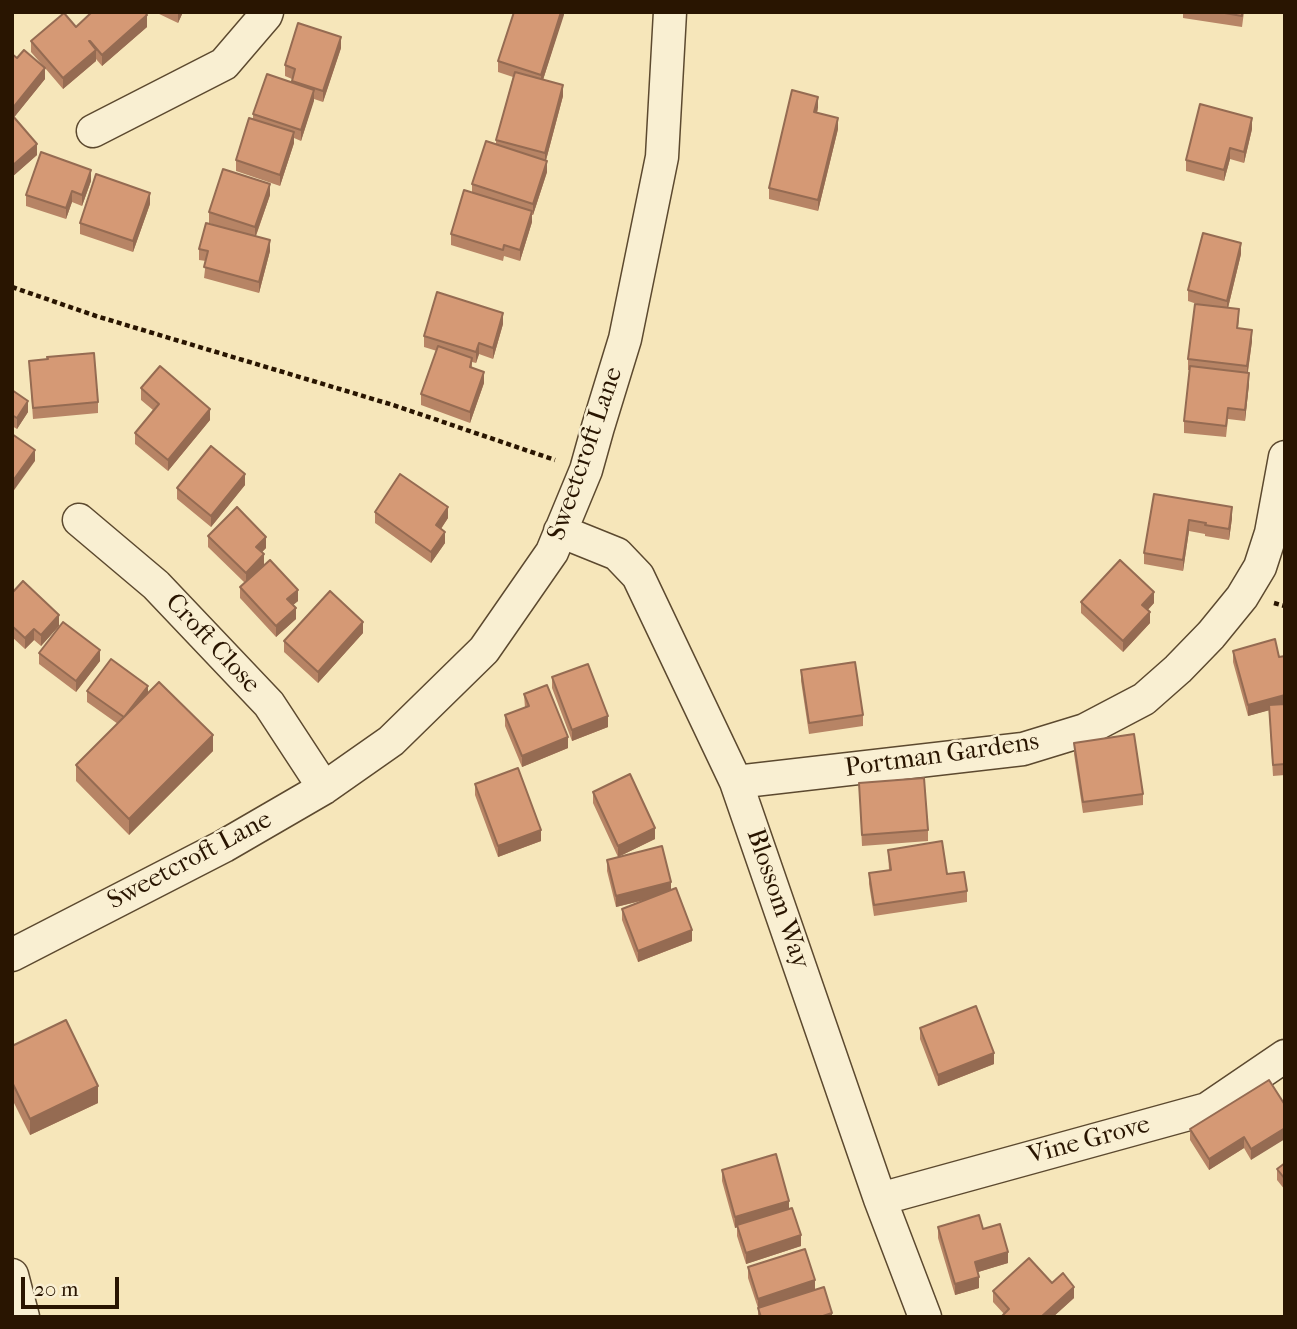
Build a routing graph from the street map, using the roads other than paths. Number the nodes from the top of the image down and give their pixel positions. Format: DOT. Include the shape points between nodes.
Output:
graph roads {
  1 [pos="267,12"];
  2 [pos="670,12"];
  3 [pos="93,131"];
  4 [pos="1285,457"];
  5 [pos="79,520"];
  6 [pos="560,531"];
  7 [pos="736,782"];
  8 [pos="324,788"];
  9 [pos="12,955"];
  10 [pos="1285,1056"];
  11 [pos="880,1199"];
  12 [pos="12,1275"];
  13 [pos="23,1317"];
  14 [pos="925,1317"];
  1 -- 3 [label="street" via="224,64"];
  2 -- 6 [label="street, Sweetcroft Lane" via="662,157 625,339 586,470"];
  4 -- 7 [label="street, Portman Gardens" via="1260,567 1211,635 1144,699 1085,730 1023,749"];
  5 -- 8 [label="street, Croft Close" via="156,585 269,705"];
  6 -- 7 [label="street, Blossom Way" via="617,554 638,576"];
  6 -- 8 [label="street, Sweetcroft Lane" via="552,552 484,650 391,741"];
  7 -- 11 [label="street, Blossom Way"];
  8 -- 9 [label="street, Sweetcroft Lane" via="224,846"];
  10 -- 11 [label="street, Vine Grove" via="1207,1109"];
  11 -- 14 [label="street, Blossom Way"];
  12 -- 13 [label="street"];
}
